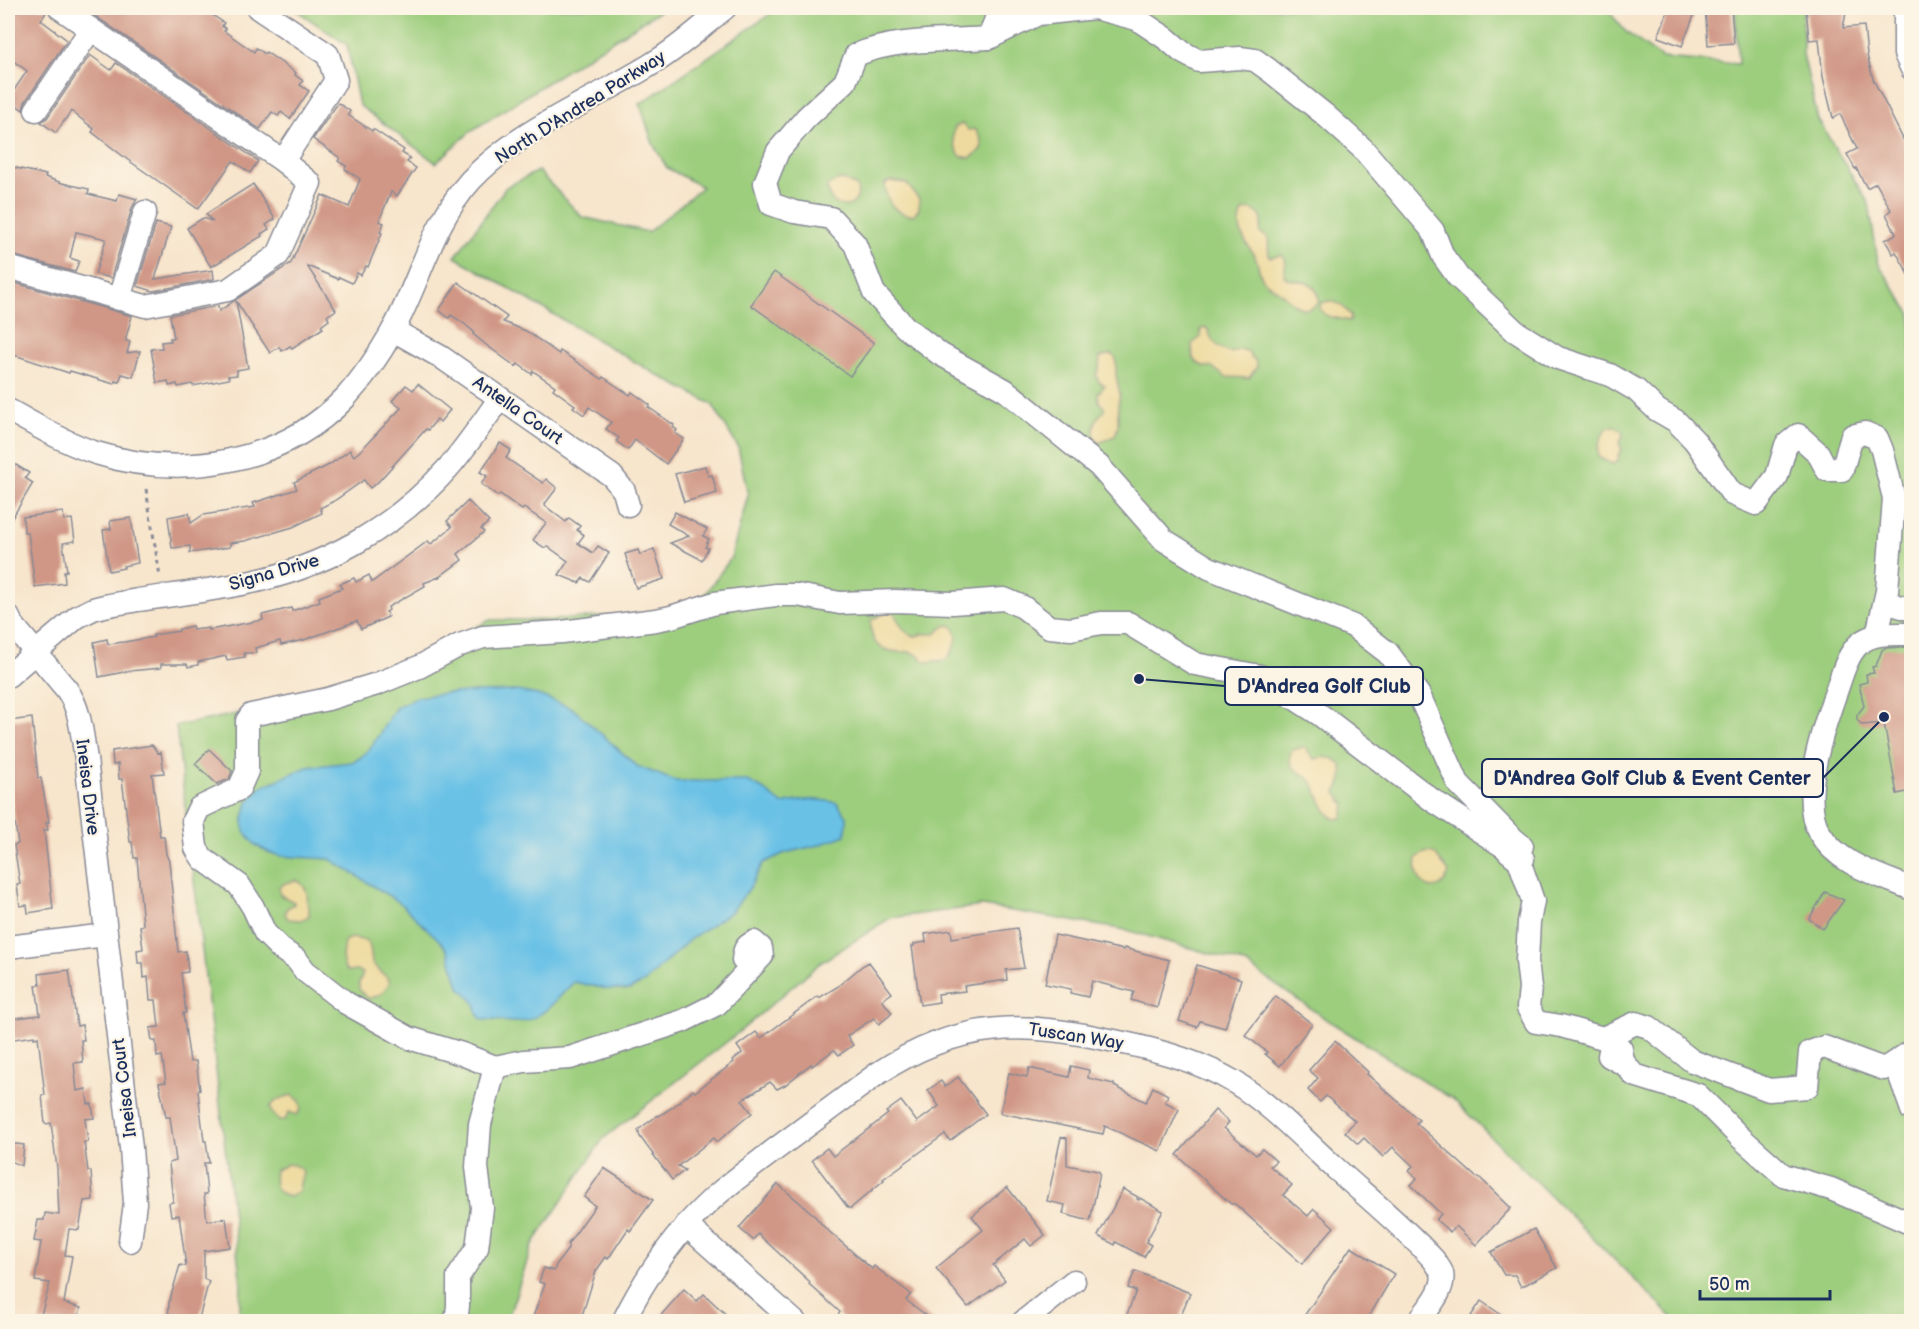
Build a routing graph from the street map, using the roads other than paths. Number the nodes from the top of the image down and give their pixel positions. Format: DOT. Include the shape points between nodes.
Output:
graph roads {
  1 [pos="60,8"];
  2 [pos="258,8"];
  3 [pos="725,8"];
  4 [pos="996,8"];
  5 [pos="1094,8"];
  6 [pos="1905,8"];
  7 [pos="91,29"];
  8 [pos="989,38"];
  9 [pos="1911,69"];
  10 [pos="36,110"];
  11 [pos="283,161"];
  12 [pos="145,212"];
  13 [pos="8,267"];
  14 [pos="119,299"];
  15 [pos="393,330"];
  16 [pos="500,398"];
  17 [pos="8,411"];
  18 [pos="1891,484"];
  19 [pos="1911,497"];
  20 [pos="628,505"];
  21 [pos="1885,602"];
  22 [pos="1911,610"];
  23 [pos="8,616"];
  24 [pos="1911,634"];
  25 [pos="1877,635"];
  26 [pos="35,652"];
  27 [pos="8,676"];
  28 [pos="1432,801"];
  29 [pos="1911,889"];
  30 [pos="106,935"];
  31 [pos="8,947"];
  32 [pos="753,965"];
  33 [pos="1903,1057"];
  34 [pos="1627,1066"];
  35 [pos="495,1067"];
  36 [pos="1911,1110"];
  37 [pos="1911,1224"];
  38 [pos="686,1225"];
  39 [pos="130,1241"];
  40 [pos="1074,1281"];
  41 [pos="456,1322"];
  42 [pos="623,1322"];
  43 [pos="795,1322"];
  44 [pos="1023,1322"];
  45 [pos="1418,1322"];
  1 -- 7 [label="street"];
  2 -- 11 [label="street" via="328,55 336,80"];
  3 -- 15 [label="street, North D'Andrea Parkway" via="657,61 531,133 481,170 438,229"];
  4 -- 8 [label="street"];
  5 -- 8 [label="street" via="1038,14"];
  5 -- 18 [label="street" via="1137,19 1199,61 1240,58 1255,60 1269,70 1363,148 1433,231 1443,256 1458,277 1515,331 1558,358 1610,375 1636,390 1695,441 1732,494 1756,504 1777,476 1786,445 1798,435 1818,453 1827,470 1842,470 1852,436 1865,433 1877,438"];
  6 -- 9 [label="street" via="1905,54"];
  7 -- 10 [label="street"];
  7 -- 11 [label="street"];
  8 -- 28 [label="street" via="873,48 856,55 845,82 806,117 778,151 765,183 771,204 831,218 855,244 874,293 905,327 940,354 1005,390 1099,466 1164,540 1209,568 1353,626 1388,653 1419,695 1458,783 1522,846 1523,859"];
  11 -- 14 [label="street" via="310,183 278,255 228,290 145,306"];
  12 -- 14 [label="street"];
  13 -- 14 [label="street"];
  15 -- 16 [label="street, Antella Court"];
  15 -- 17 [label="street, North D'Andrea Parkway" via="368,371 320,420 290,439 238,459 170,466 124,460 75,445"];
  16 -- 20 [label="street, Antella Court" via="612,476 624,491"];
  16 -- 26 [label="street, Signa Drive" via="436,481 365,538 313,564 273,577 93,609 77,617"];
  18 -- 19 [label="street" via="1901,495"];
  18 -- 21 [label="street" via="1894,498"];
  21 -- 22 [label="street"];
  21 -- 25 [label="street"];
  23 -- 26 [label="street, Ineisa Drive"];
  24 -- 25 [label="street"];
  25 -- 29 [label="street" via="1857,645 1841,675 1816,760 1812,809 1818,829 1840,856"];
  26 -- 27 [label="street, Signa Drive"];
  26 -- 30 [label="street, Ineisa Drive" via="71,696 79,718"];
  28 -- 33 [label="street" via="1520,860 1533,901 1527,961 1528,1008 1536,1022 1603,1038 1636,1023 1649,1027 1692,1061 1769,1090 1807,1087 1810,1052 1824,1047 1884,1069"];
  28 -- 35 [label="street" via="1319,714 1260,676 1195,664 1128,623 1071,629 1049,627 1023,607 1004,599 840,603 776,595 715,603 656,620 483,637 377,684 251,715 247,721 247,771 239,789 199,808 193,821 196,848 203,859 239,885 265,933 280,949 346,1003 409,1038"];
  30 -- 31 [label="street"];
  30 -- 39 [label="street, Ineisa Court" via="131,1148 135,1203"];
  32 -- 35 [label="street" via="717,1004 683,1020 570,1058"];
  33 -- 36 [label="street"];
  34 -- 37 [label="street" via="1635,1075 1698,1095 1783,1175 1831,1189"];
  35 -- 41 [label="street" via="480,1124 477,1167 482,1208 477,1248 459,1277"];
  38 -- 42 [label="street, Tuscan Way" via="640,1289"];
  38 -- 43 [label="street"];
  38 -- 45 [label="street, Tuscan Way" via="728,1185 899,1059 961,1034 994,1028 1079,1033 1156,1050 1206,1068 1263,1102 1427,1252 1447,1287"];
  40 -- 44 [label="street"];
}
